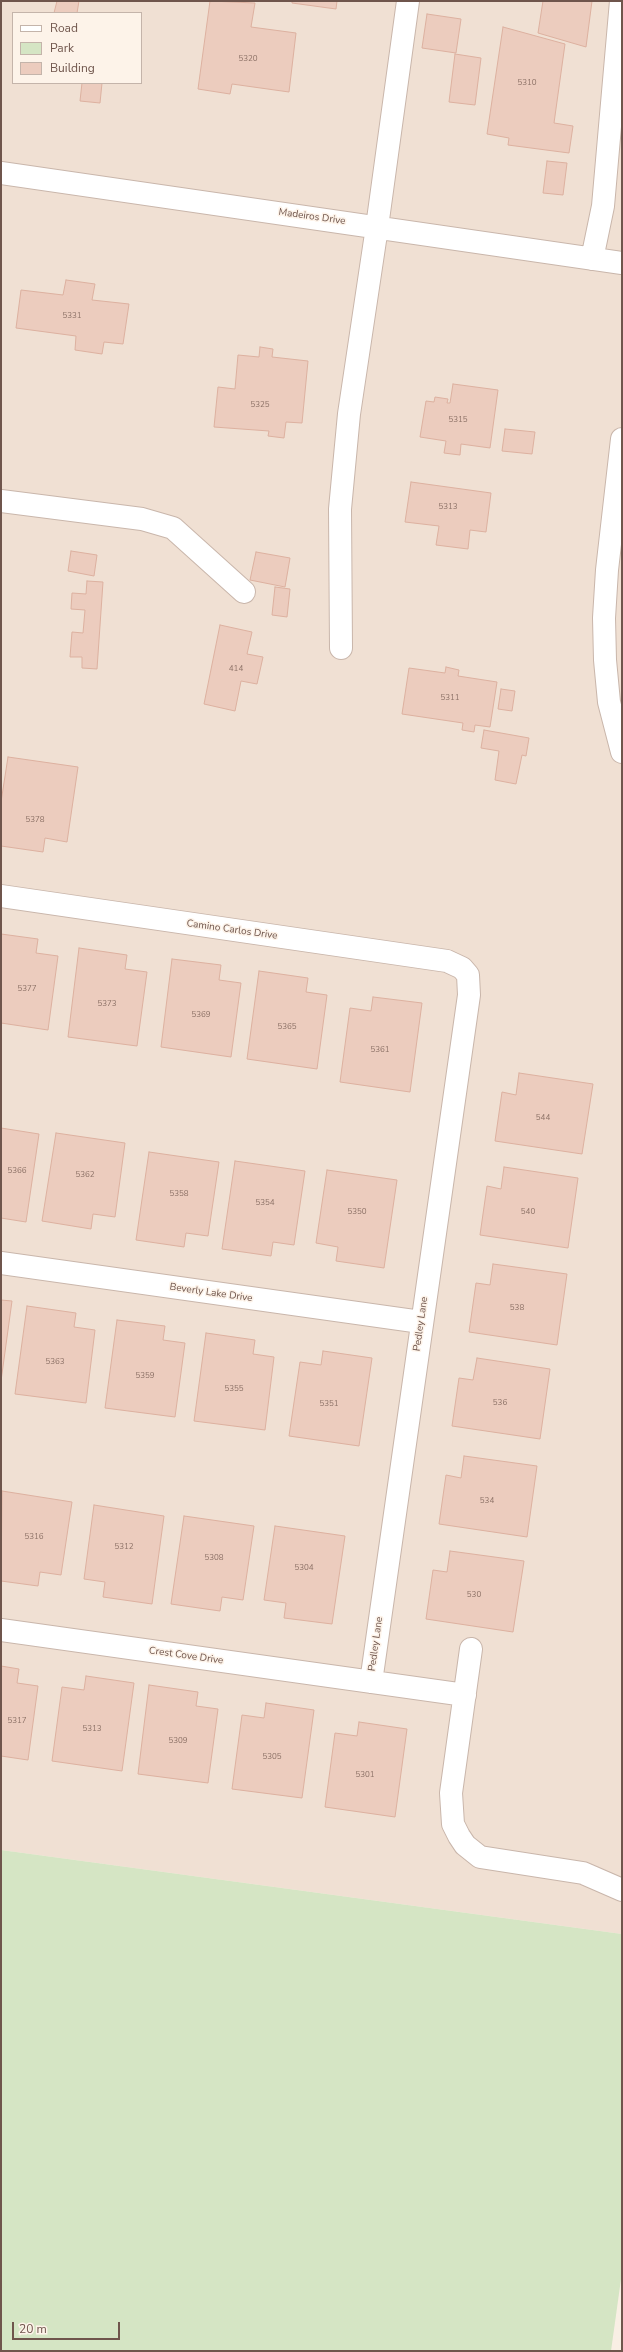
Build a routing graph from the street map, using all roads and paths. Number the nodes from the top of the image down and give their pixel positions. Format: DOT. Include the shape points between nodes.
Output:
graph roads {
  1 [pos="408,1"];
  2 [pos="621,1"];
  3 [pos="1,173"];
  4 [pos="377,227"];
  5 [pos="592,259"];
  6 [pos="622,263"];
  7 [pos="622,439"];
  8 [pos="1,501"];
  9 [pos="616,541"];
  10 [pos="244,592"];
  11 [pos="341,648"];
  12 [pos="622,752"];
  13 [pos="1,896"];
  14 [pos="462,968"];
  15 [pos="1,1263"];
  16 [pos="421,1322"];
  17 [pos="1,1630"];
  18 [pos="471,1649"];
  19 [pos="371,1682"];
  20 [pos="464,1695"];
  21 [pos="622,1890"];
  1 -- 4 [label="street"];
  2 -- 5 [label="street" via="603,206"];
  3 -- 4 [label="street, Madeiros Drive"];
  4 -- 5 [label="street, Madeiros Drive"];
  4 -- 11 [label="street" via="349,414 340,509"];
  5 -- 6 [label="street, Madeiros Drive"];
  7 -- 9 [label="street"];
  8 -- 10 [label="street" via="142,519 173,528"];
  9 -- 12 [label="street" via="604,618 605,660 609,702"];
  13 -- 14 [label="street, Camino Carlos Drive" via="447,961"];
  14 -- 16 [label="street, Pedley Lane" via="468,975 469,995"];
  15 -- 16 [label="street, Beverly Lake Drive"];
  16 -- 19 [label="street, Pedley Lane"];
  17 -- 19 [label="street, Crest Cove Drive"];
  18 -- 20 [label="street"];
  19 -- 20 [label="street, Crest Cove Drive"];
  20 -- 21 [label="street" via="450,1808 453,1824 465,1845 480,1857 489,1860 583,1873"];
}
